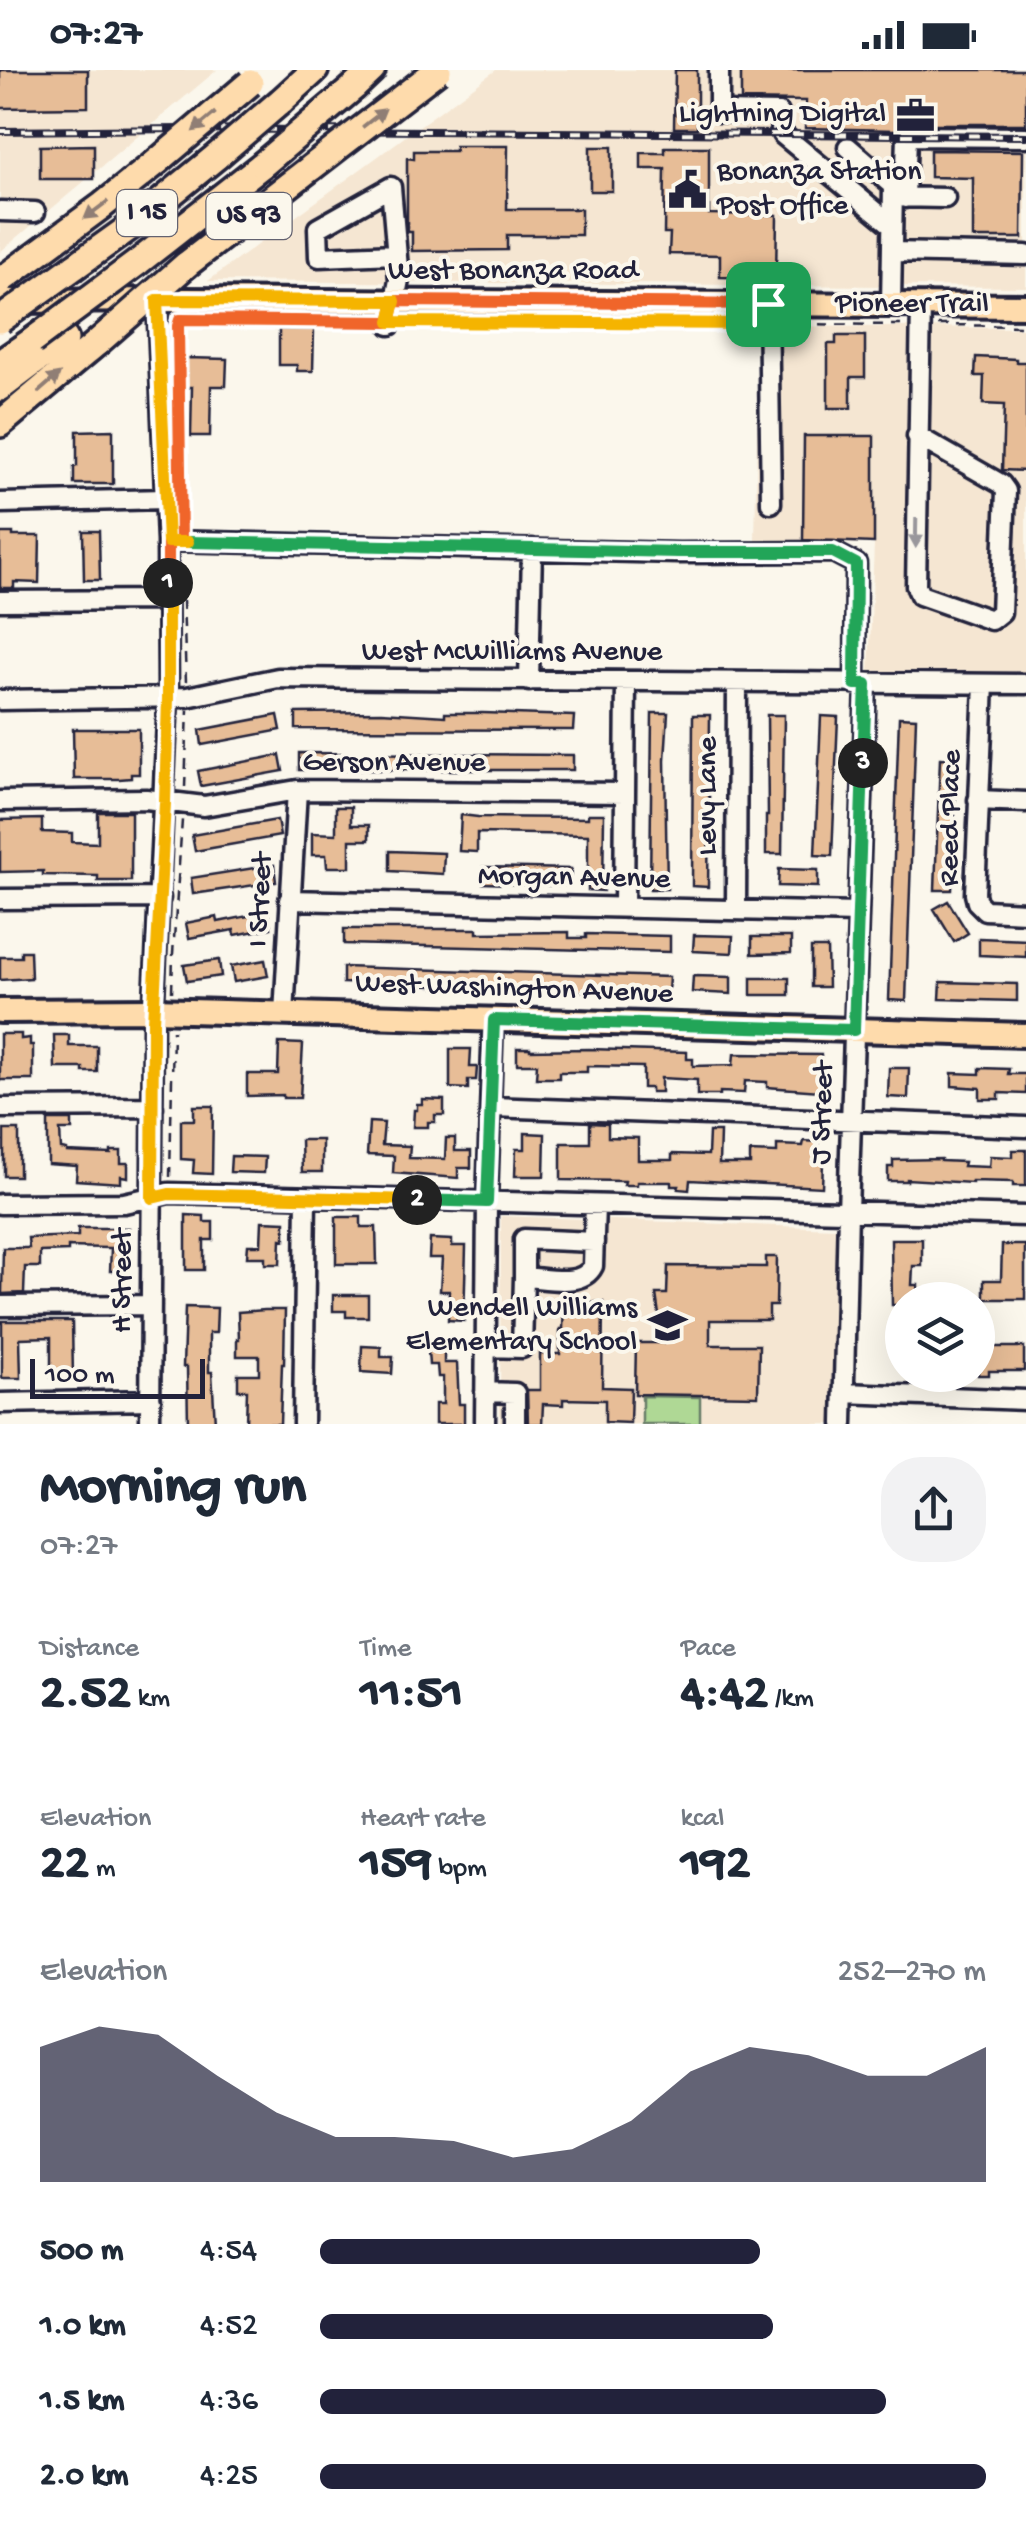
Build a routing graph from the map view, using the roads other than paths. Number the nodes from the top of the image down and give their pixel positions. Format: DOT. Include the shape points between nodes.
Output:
graph roads {
  1 [pos="315,70"];
  2 [pos="438,70"];
  3 [pos="719,70"];
  4 [pos="257,76"];
  5 [pos="363,78"];
  6 [pos="1026,137"];
  7 [pos="848,146"];
  8 [pos="899,198"];
  9 [pos="945,198"];
  10 [pos="0,211"];
  11 [pos="35,212"];
  12 [pos="892,225"];
  13 [pos="892,252"];
  14 [pos="396,254"];
  15 [pos="1026,255"];
  16 [pos="145,263"];
  17 [pos="0,281"];
  18 [pos="157,300"];
  19 [pos="0,301"];
  20 [pos="891,305"];
  21 [pos="1026,306"];
  22 [pos="768,314"];
  23 [pos="921,315"];
  24 [pos="392,316"];
  25 [pos="0,320"];
  26 [pos="0,363"];
  27 [pos="0,388"];
  28 [pos="0,424"];
  29 [pos="917,436"];
  30 [pos="166,499"];
  31 [pos="770,503"];
  32 [pos="0,504"];
  33 [pos="168,542"];
  34 [pos="532,549"];
  35 [pos="176,598"];
  36 [pos="0,601"];
  37 [pos="529,680"];
  38 [pos="626,681"];
  39 [pos="736,682"];
  40 [pos="860,684"];
  41 [pos="984,684"];
  42 [pos="1026,684"];
  43 [pos="178,698"];
  44 [pos="0,700"];
  45 [pos="297,790"];
  46 [pos="625,793"];
  47 [pos="978,800"];
  48 [pos="0,801"];
  49 [pos="1026,802"];
  50 [pos="174,804"];
  51 [pos="160,898"];
  52 [pos="0,899"];
  53 [pos="289,900"];
  54 [pos="624,908"];
  55 [pos="736,910"];
  56 [pos="1026,912"];
  57 [pos="858,913"];
  58 [pos="163,1010"];
  59 [pos="0,1011"];
  60 [pos="284,1014"];
  61 [pos="494,1020"];
  62 [pos="854,1030"];
  63 [pos="1026,1035"];
  64 [pos="153,1107"];
  65 [pos="492,1107"];
  66 [pos="0,1108"];
  67 [pos="851,1121"];
  68 [pos="1026,1127"];
  69 [pos="161,1196"];
  70 [pos="306,1197"];
  71 [pos="487,1202"];
  72 [pos="0,1204"];
  73 [pos="595,1205"];
  74 [pos="848,1211"];
  75 [pos="1026,1216"];
  76 [pos="594,1242"];
  77 [pos="524,1277"];
  78 [pos="151,1305"];
  79 [pos="0,1306"];
  80 [pos="485,1347"];
  81 [pos="485,1392"];
  82 [pos="844,1394"];
  83 [pos="150,1400"];
  84 [pos="1026,1400"];
  85 [pos="0,1403"];
  86 [pos="150,1424"];
  87 [pos="303,1424"];
  88 [pos="484,1424"];
  89 [pos="515,1424"];
  90 [pos="844,1424"];
  1 -- 25 [label="highway, I 15, bridge" via="130,227"];
  28 -- 2 [label="highway, US 93, one-way, bridge" via="186,265"];
  3 -- 12 [label="street" via="719,112 779,113 782,134"];
  4 -- 17 [label="highway, one-way, bridge"];
  5 -- 16 [label="highway, I 15, bridge"];
  6 -- 8 [label="street" via="906,136"];
  7 -- 8 [label="street"];
  8 -- 9 [label="street"];
  8 -- 12 [label="street"];
  10 -- 11 [label="street"];
  12 -- 13 [label="street"];
  13 -- 15 [label="street"];
  13 -- 20 [label="street"];
  14 -- 14 [label="street" via="391,187 318,228 320,256"];
  14 -- 24 [label="street"];
  16 -- 26 [label="highway, I 15, bridge"];
  16 -- 27 [label="highway"];
  18 -- 19 [label="main road, West Bonanza Road"];
  18 -- 24 [label="main road, West Bonanza Road"];
  18 -- 30 [label="street, H Street"];
  20 -- 22 [label="main road, West Bonanza Road"];
  20 -- 23 [label="main road, West Bonanza Road"];
  21 -- 23 [label="main road, West Bonanza Road"];
  22 -- 24 [label="main road, West Bonanza Road"];
  22 -- 31 [label="street"];
  23 -- 29 [label="street"];
  29 -- 29 [label="street, one-way" via="916,586 920,595 991,620 1001,612 1006,491"];
  30 -- 32 [label="street"];
  30 -- 33 [label="street, H Street"];
  33 -- 34 [label="street"];
  33 -- 35 [label="street, H Street"];
  34 -- 37 [label="street"];
  34 -- 40 [label="street, J Street" via="833,552 856,564"];
  35 -- 36 [label="street"];
  35 -- 43 [label="street, H Street"];
  37 -- 38 [label="street, West McWilliams Avenue"];
  37 -- 43 [label="street, West McWilliams Avenue" via="278,678"];
  38 -- 39 [label="street, West McWilliams Avenue"];
  38 -- 46 [label="street"];
  39 -- 40 [label="street, West McWilliams Avenue"];
  39 -- 55 [label="street, Levy Lane"];
  40 -- 41 [label="street, West McWilliams Avenue"];
  40 -- 57 [label="street, J Street"];
  41 -- 42 [label="street, West McWilliams Avenue"];
  41 -- 47 [label="street, Reed Place"];
  43 -- 44 [label="street, West McWilliams Avenue"];
  43 -- 50 [label="street, H Street"];
  45 -- 46 [label="street, Gerson Avenue"];
  45 -- 50 [label="street, Gerson Avenue" via="204,806"];
  45 -- 53 [label="street, I Street"];
  46 -- 54 [label="street"];
  47 -- 49 [label="street"];
  47 -- 56 [label="street, Reed Place" via="977,902 984,910"];
  48 -- 50 [label="street, Gerson Avenue"];
  50 -- 51 [label="street, H Street"];
  51 -- 52 [label="street"];
  51 -- 58 [label="street, H Street"];
  53 -- 54 [label="street, Morgan Avenue"];
  53 -- 60 [label="street, I Street"];
  54 -- 55 [label="street, Morgan Avenue"];
  55 -- 57 [label="street, Morgan Avenue"];
  57 -- 62 [label="street, J Street"];
  58 -- 59 [label="main road, West Washington Avenue"];
  58 -- 60 [label="main road, West Washington Avenue"];
  58 -- 64 [label="street, H Street"];
  60 -- 61 [label="main road, West Washington Avenue"];
  61 -- 62 [label="main road, West Washington Avenue"];
  61 -- 65 [label="street"];
  62 -- 63 [label="main road, West Washington Avenue"];
  62 -- 67 [label="street, J Street"];
  64 -- 66 [label="street"];
  64 -- 69 [label="street, H Street"];
  65 -- 67 [label="street"];
  65 -- 71 [label="street"];
  67 -- 68 [label="street"];
  67 -- 74 [label="street, J Street"];
  69 -- 70 [label="street"];
  69 -- 72 [label="street" via="124,1203"];
  69 -- 78 [label="street, H Street"];
  70 -- 71 [label="street"];
  70 -- 87 [label="street"];
  71 -- 73 [label="street"];
  71 -- 80 [label="street"];
  73 -- 74 [label="street"];
  73 -- 76 [label="street"];
  74 -- 75 [label="street"];
  74 -- 82 [label="street, J Street"];
  76 -- 77 [label="street" via="593,1266 580,1280"];
  76 -- 77 [label="street" via="524,1239"];
  77 -- 80 [label="street" via="522,1348"];
  78 -- 79 [label="street"];
  78 -- 83 [label="street, H Street"];
  80 -- 81 [label="street"];
  81 -- 88 [label="street"];
  81 -- 89 [label="street" via="516,1393"];
  82 -- 84 [label="street"];
  82 -- 90 [label="street, J Street"];
  83 -- 85 [label="street"];
  83 -- 86 [label="street, H Street"];
}
